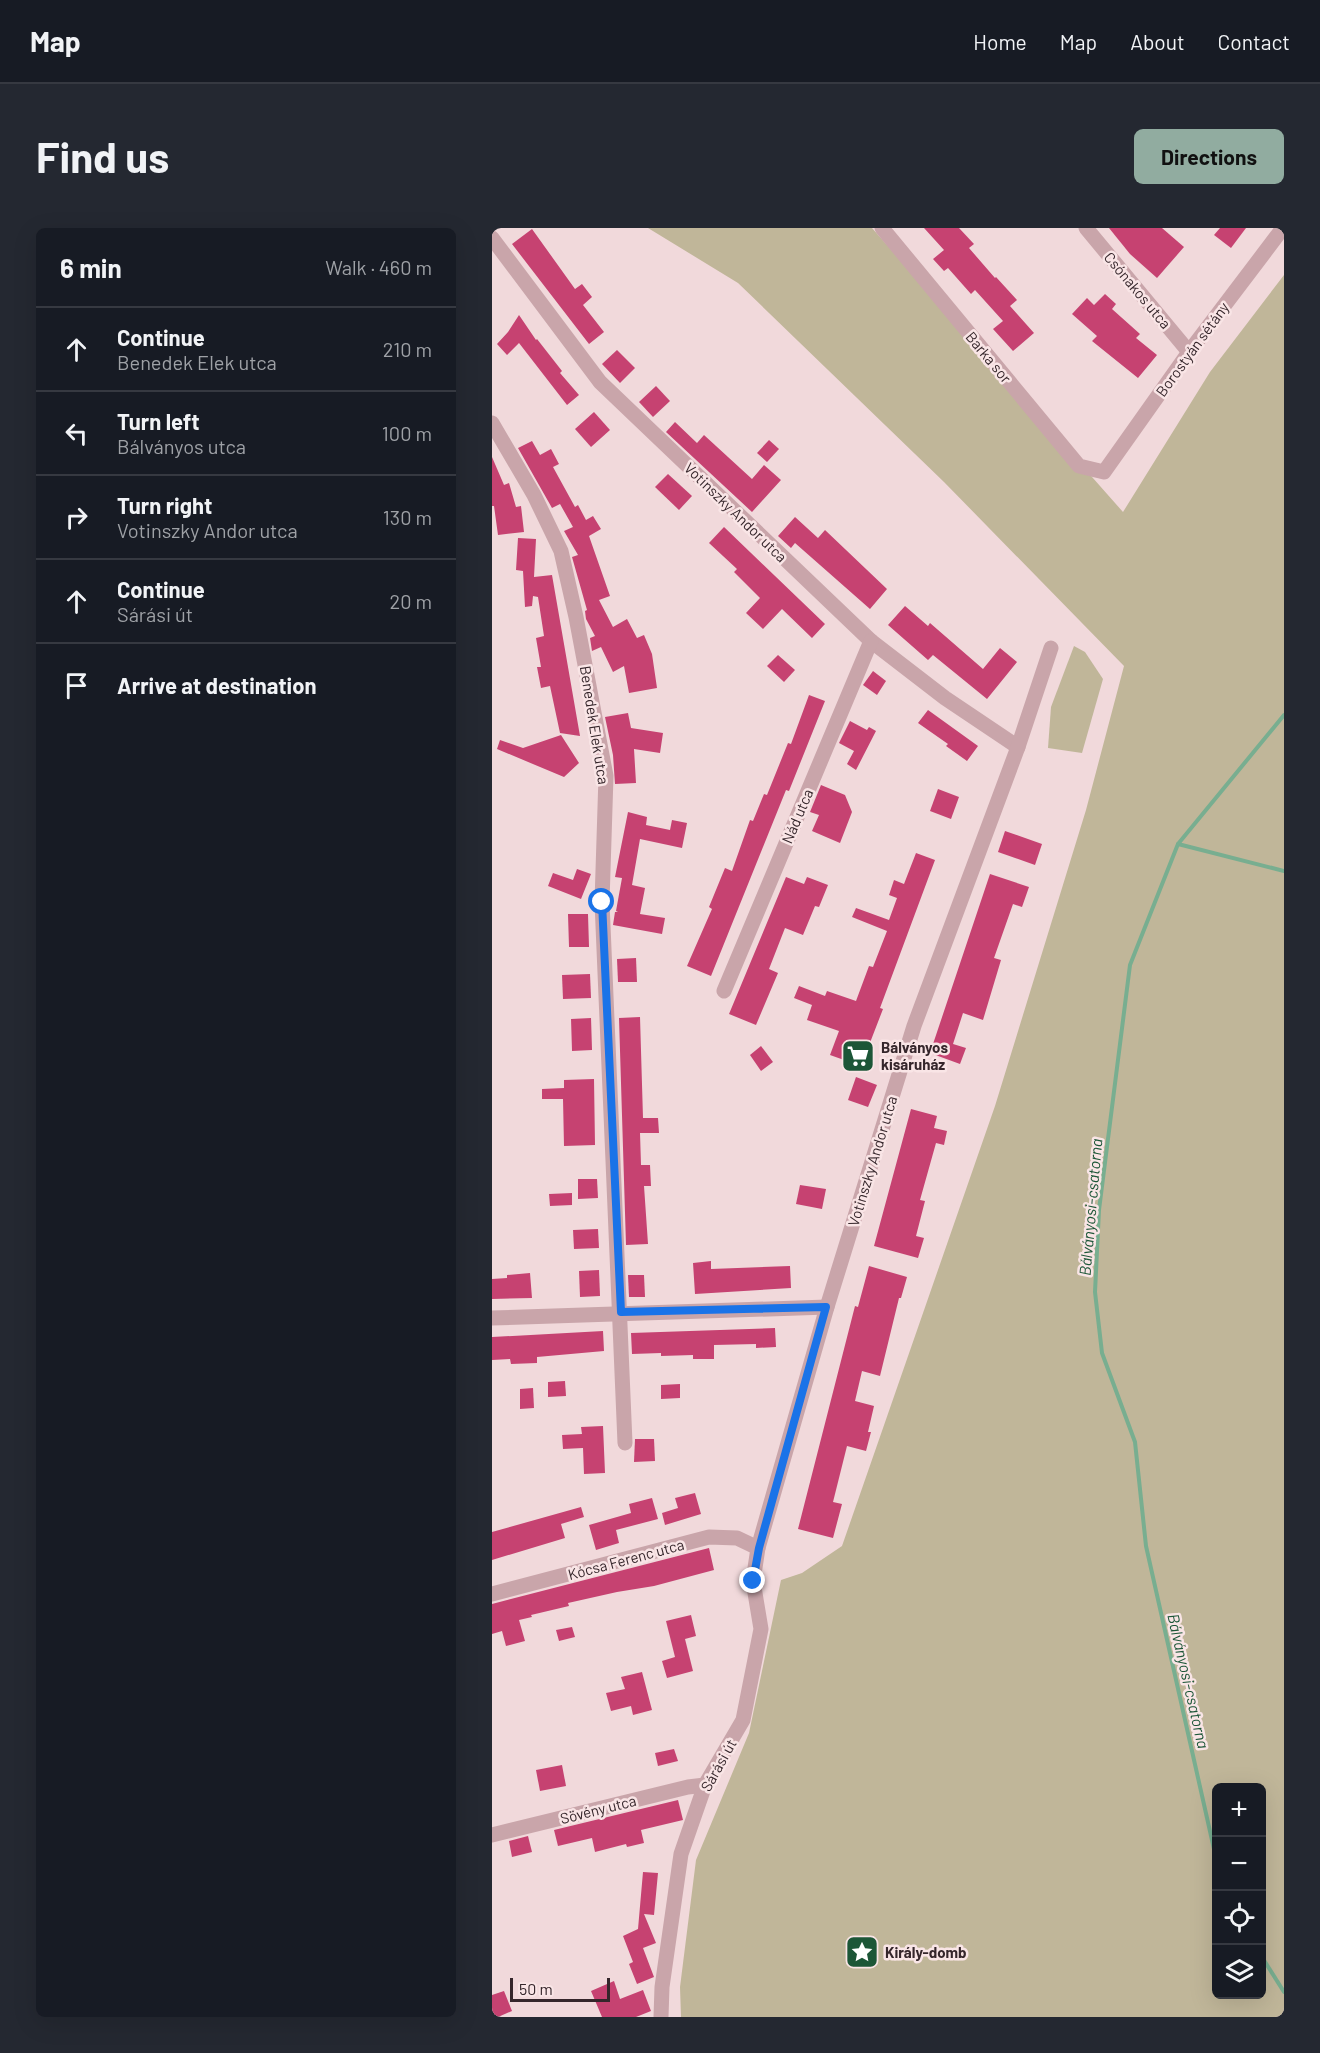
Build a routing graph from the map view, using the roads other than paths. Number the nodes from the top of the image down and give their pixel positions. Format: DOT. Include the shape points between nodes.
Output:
graph roads {
  1 [pos="882,228"];
  2 [pos="1086,228"];
  3 [pos="1283,228"];
  4 [pos="492,238"];
  5 [pos="1189,351"];
  6 [pos="492,423"];
  7 [pos="1104,472"];
  8 [pos="871,640"];
  9 [pos="1051,648"];
  10 [pos="1018,747"];
  11 [pos="724,991"];
  12 [pos="826,1307"];
  13 [pos="621,1312"];
  14 [pos="492,1318"];
  15 [pos="625,1443"];
  16 [pos="759,1548"];
  17 [pos="492,1594"];
  18 [pos="705,1785"];
  19 [pos="492,1835"];
  20 [pos="661,2017"];
  1 -- 7 [label="street, Barka sor" via="1079,466"];
  2 -- 5 [label="street, Csónakos utca"];
  3 -- 5 [label="street, Borostyán sétány"];
  4 -- 8 [label="street, Votinszky Andor utca" via="600,382"];
  5 -- 7 [label="street, Borostyán sétány"];
  6 -- 13 [label="street, Benedek Elek utca" via="561,551 606,776 602,902"];
  8 -- 10 [label="street, Votinszky Andor utca" via="945,698"];
  8 -- 11 [label="street, Nád utca"];
  9 -- 10 [label="street, Votinszky Andor utca"];
  10 -- 12 [label="street, Votinszky Andor utca" via="914,1026"];
  12 -- 13 [label="street"];
  12 -- 16 [label="street, Votinszky Andor utca"];
  13 -- 14 [label="street"];
  13 -- 15 [label="street, Benedek Elek utca"];
  16 -- 17 [label="street, Kócsa Ferenc utca" via="737,1538 709,1537"];
  16 -- 18 [label="street, Sárási út" via="753,1581 761,1629 743,1720"];
  18 -- 19 [label="street, Sövény utca"];
  18 -- 20 [label="street, Sárási út" via="681,1854"];
}
